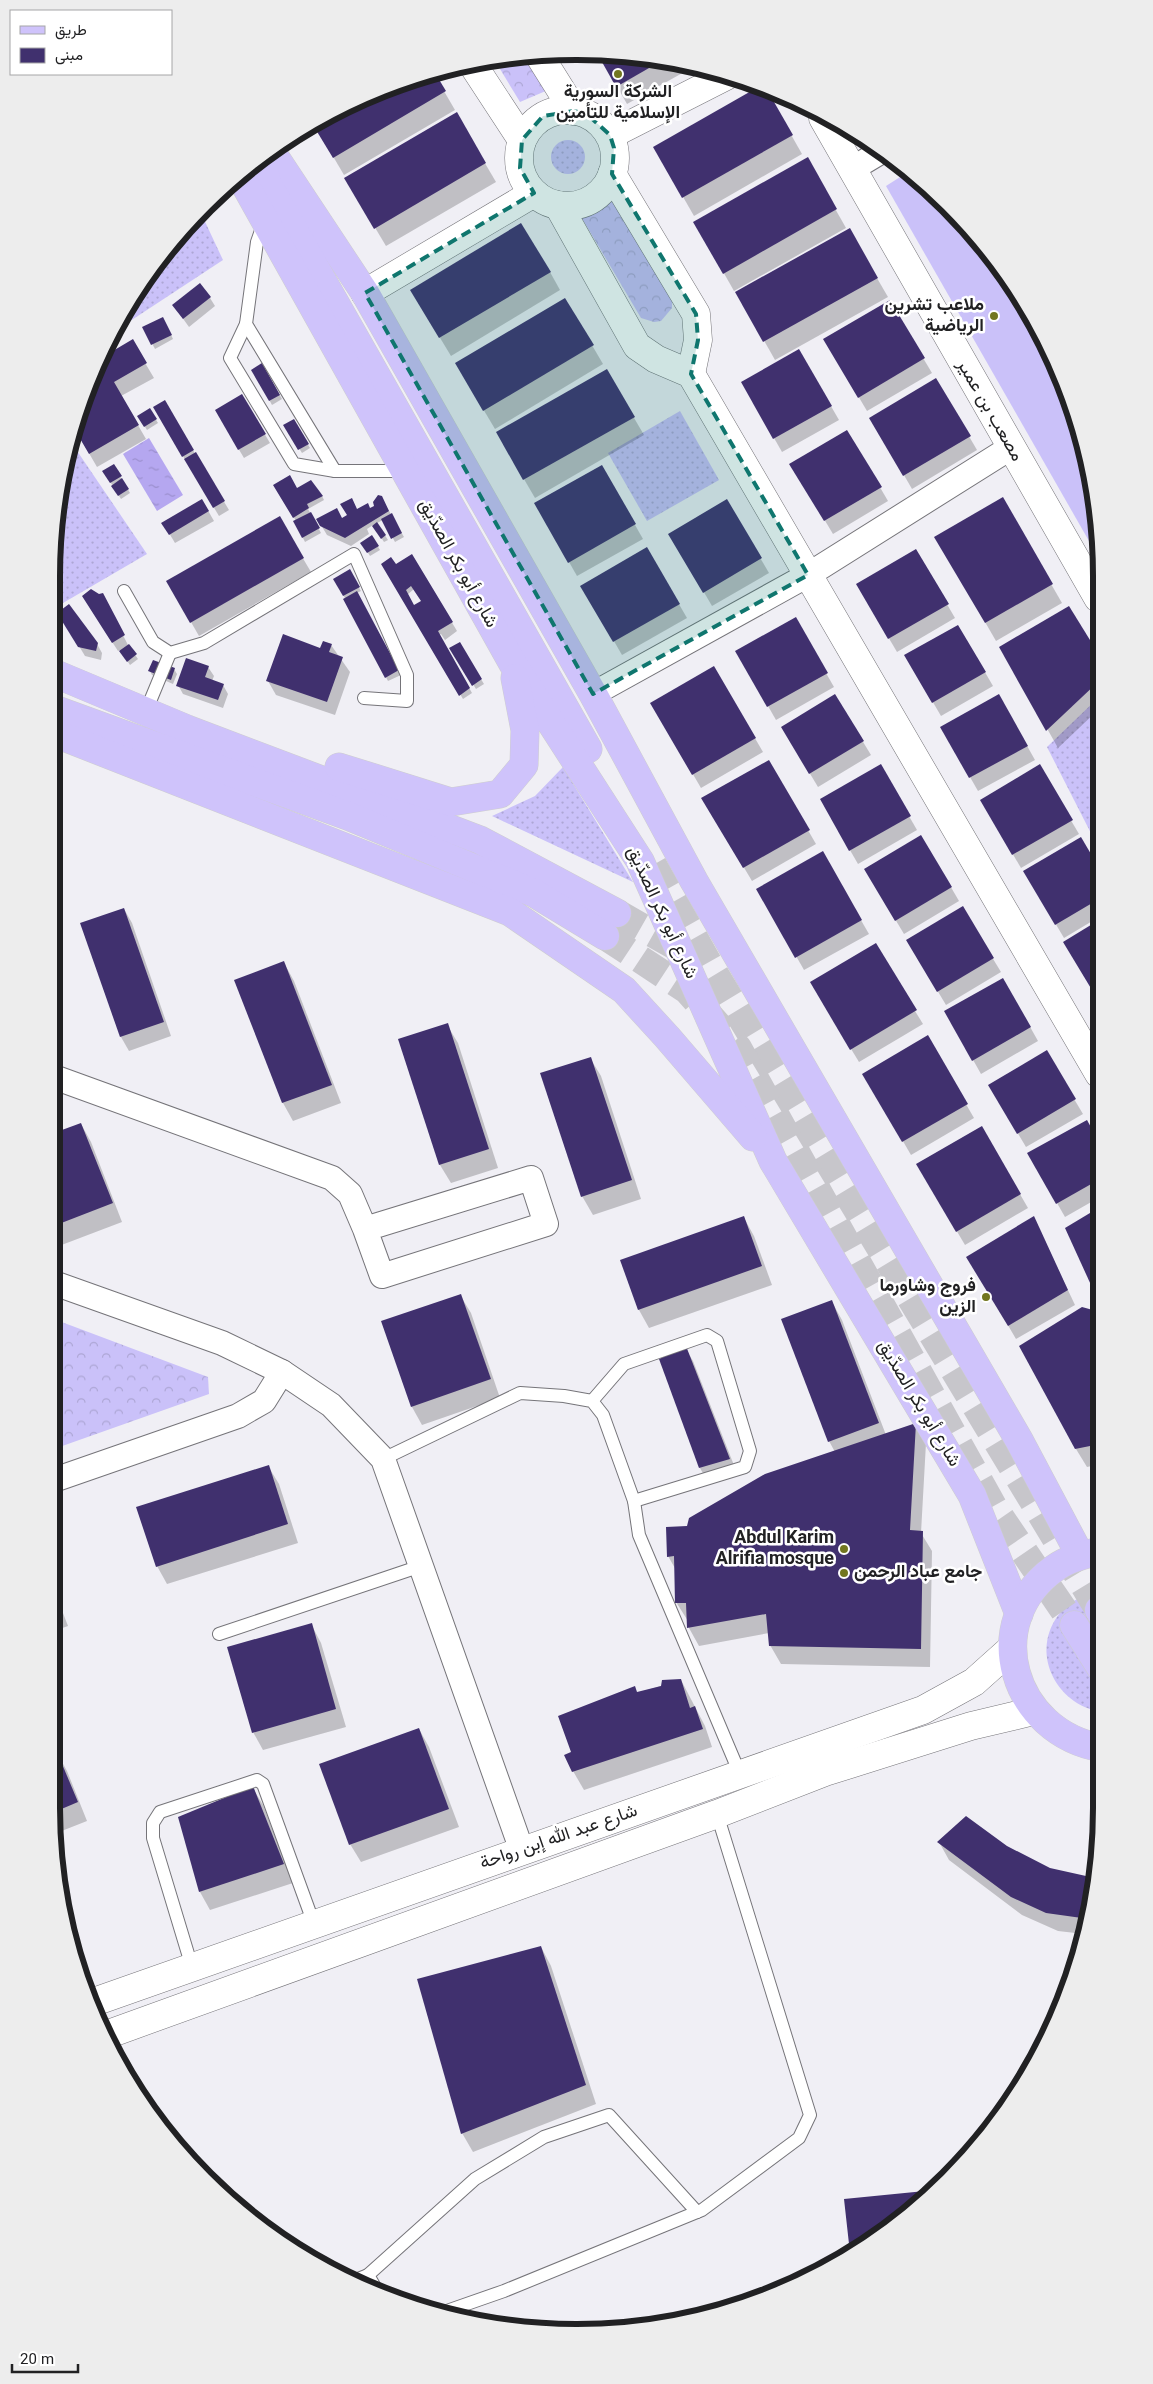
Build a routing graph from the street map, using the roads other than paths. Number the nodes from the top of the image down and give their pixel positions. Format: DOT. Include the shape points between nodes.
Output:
graph roads {
  1 [pos="543,61"];
  2 [pos="477,70"];
  3 [pos="718,80"];
  4 [pos="574,111"];
  5 [pos="827,125"];
  6 [pos="610,136"];
  7 [pos="522,140"];
  8 [pos="875,155"];
  9 [pos="275,157"];
  10 [pos="264,166"];
  11 [pos="852,169"];
  12 [pos="612,174"];
  13 [pos="243,182"];
  14 [pos="534,193"];
  15 [pos="558,205"];
  16 [pos="265,220"];
  17 [pos="365,293"];
  18 [pos="246,324"];
  19 [pos="691,374"];
  20 [pos="1010,448"];
  21 [pos="405,471"];
  22 [pos="336,472"];
  23 [pos="808,575"];
  24 [pos="1093,589"];
  25 [pos="124,591"];
  26 [pos="170,653"];
  27 [pos="513,664"];
  28 [pos="60,666"];
  29 [pos="60,676"];
  30 [pos="593,694"];
  31 [pos="364,698"];
  32 [pos="151,699"];
  33 [pos="60,711"];
  34 [pos="60,736"];
  35 [pos="651,862"];
  36 [pos="618,912"];
  37 [pos="605,936"];
  38 [pos="1093,1064"];
  39 [pos="60,1079"];
  40 [pos="774,1161"];
  41 [pos="365,1229"];
  42 [pos="60,1285"];
  43 [pos="282,1372"];
  44 [pos="592,1401"];
  45 [pos="383,1459"];
  46 [pos="60,1478"];
  47 [pos="634,1501"];
  48 [pos="1091,1553"];
  49 [pos="421,1566"];
  50 [pos="1019,1614"];
  51 [pos="1074,1625"];
  52 [pos="218,1634"];
  53 [pos="1012,1648"];
  54 [pos="1093,1655"];
  55 [pos="1034,1711"];
  56 [pos="1093,1746"];
  57 [pos="740,1774"];
  58 [pos="717,1814"];
  59 [pos="522,1851"];
  60 [pos="314,1924"];
  61 [pos="192,1967"];
  62 [pos="97,2001"];
  63 [pos="112,2033"];
  64 [pos="697,2212"];
  65 [pos="368,2275"];
  66 [pos="362,2277"];
  67 [pos="372,2282"];
  68 [pos="454,2309"];
  1 -- 4 [label="street"];
  2 -- 7 [label="street"];
  3 -- 6 [label="street"];
  4 -- 6 [label="street" via="588,115"];
  4 -- 7 [label="street" via="558,111 543,116"];
  5 -- 11 [label="street, مصعب بن عمير"];
  6 -- 12 [label="street" via="615,162"];
  7 -- 14 [label="street" via="520,168"];
  8 -- 11 [label="street"];
  9 -- 17 [label="main road"];
  10 -- 35 [label="main road" via="267,182"];
  11 -- 20 [label="street, مصعب بن عمير"];
  12 -- 15 [label="street" via="597,196 572,206"];
  12 -- 19 [label="street" via="696,314 698,340"];
  13 -- 16 [label="main road, شارع أبو بكر الصدّيق"];
  14 -- 15 [label="street"];
  14 -- 17 [label="street"];
  15 -- 19 [label="street" via="637,346 656,359"];
  16 -- 18 [label="lane" via="257,242"];
  16 -- 21 [label="main road, شارع أبو بكر الصدّيق"];
  17 -- 30 [label="main road"];
  18 -- 22 [label="lane"];
  18 -- 22 [label="lane" via="230,358 294,464"];
  19 -- 23 [label="street"];
  20 -- 23 [label="street"];
  20 -- 24 [label="street, مصعب بن عمير"];
  21 -- 22 [label="lane"];
  21 -- 27 [label="main road, شارع أبو بكر الصدّيق"];
  23 -- 30 [label="street"];
  23 -- 38 [label="street"];
  25 -- 26 [label="lane" via="153,642"];
  26 -- 31 [label="lane" via="204,643 354,554 407,675 407,701"];
  26 -- 32 [label="lane"];
  27 -- 32 [label="main road" via="525,730 524,765 500,794 451,802 365,776"];
  27 -- 40 [label="main road, شارع أبو بكر الصدّيق" via="640,861"];
  28 -- 32 [label="main road"];
  29 -- 36 [label="main road" via="187,729 480,840"];
  30 -- 48 [label="main road" via="694,881 1019,1440"];
  33 -- 37 [label="main road" via="348,816 534,893"];
  34 -- 40 [label="main road" via="510,912 624,990"];
  39 -- 41 [label="street" via="332,1178 350,1194"];
  40 -- 50 [label="main road, شارع أبو بكر الصدّيق" via="972,1495"];
  41 -- 41 [label="street" via="531,1178 546,1224 382,1276"];
  42 -- 43 [label="street" via="222,1343"];
  43 -- 45 [label="street" via="331,1405"];
  43 -- 46 [label="street" via="264,1401 238,1416"];
  44 -- 45 [label="lane" via="520,1393"];
  44 -- 47 [label="lane" via="603,1415"];
  44 -- 47 [label="lane" via="624,1364 707,1335 717,1341 750,1451 745,1467"];
  45 -- 49 [label="street"];
  47 -- 57 [label="lane" via="639,1536"];
  48 -- 50 [label="main road" via="1054,1568 1034,1588"];
  49 -- 52 [label="lane"];
  49 -- 59 [label="street"];
  50 -- 53 [label="main road"];
  51 -- 54 [label="main road"];
  53 -- 55 [label="main road" via="1022,1692"];
  53 -- 57 [label="street, شارع عبد الله إبن رواحة" via="974,1682 922,1710"];
  55 -- 56 [label="main road" via="1056,1732"];
  55 -- 58 [label="street, شارع عبد الله إبن رواحة" via="971,1726 826,1772"];
  57 -- 59 [label="street, شارع عبد الله إبن رواحة"];
  58 -- 63 [label="street, شارع عبد الله إبن رواحة"];
  58 -- 64 [label="lane" via="810,2116 799,2138"];
  59 -- 60 [label="street, شارع عبد الله إبن رواحة"];
  60 -- 61 [label="street, شارع عبد الله إبن رواحة"];
  60 -- 61 [label="lane" via="263,1784 256,1780 160,1812 153,1823 153,1838"];
  61 -- 62 [label="street, شارع عبد الله إبن رواحة"];
  64 -- 65 [label="lane" via="609,2115 544,2137 475,2179"];
  64 -- 68 [label="lane"];
  65 -- 66 [label="lane"];
  65 -- 67 [label="lane"];
}
